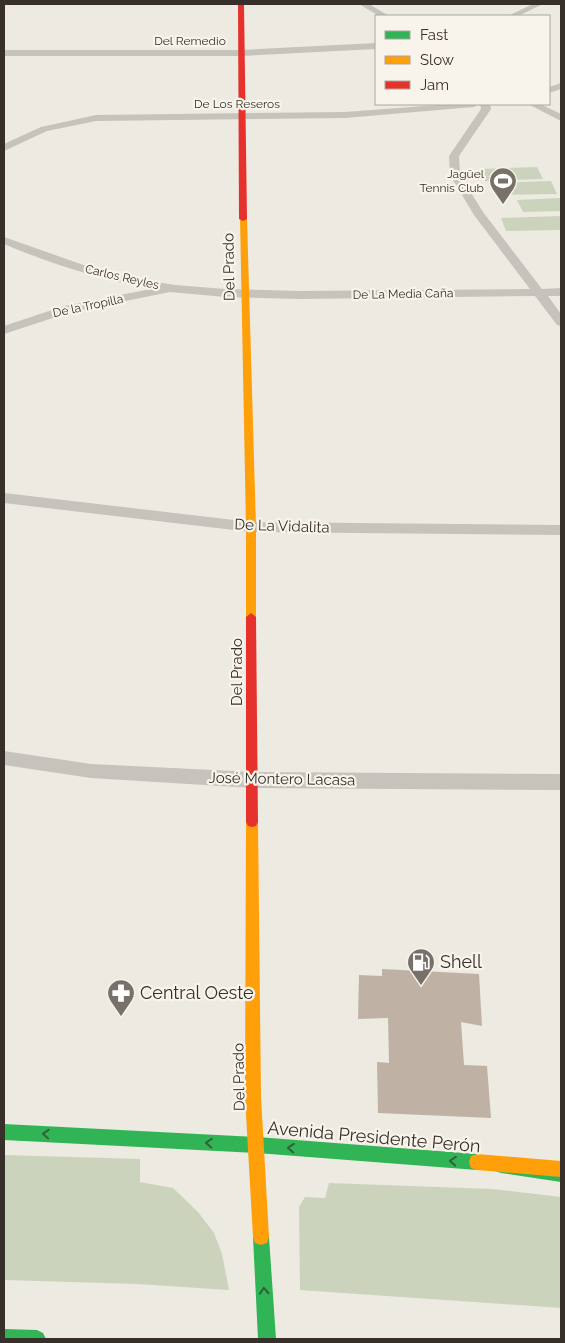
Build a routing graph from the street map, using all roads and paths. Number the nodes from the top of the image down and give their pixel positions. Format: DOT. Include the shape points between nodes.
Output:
graph roads {
  1 [pos="241,4"];
  2 [pos="363,4"];
  3 [pos="539,4"];
  4 [pos="383,15"];
  5 [pos="514,15"];
  6 [pos="375,46"];
  7 [pos="4,53"];
  8 [pos="242,53"];
  9 [pos="561,86"];
  10 [pos="550,90"];
  11 [pos="561,92"];
  12 [pos="464,105"];
  13 [pos="485,105"];
  14 [pos="535,105"];
  15 [pos="242,118"];
  16 [pos="561,118"];
  17 [pos="4,148"];
  18 [pos="4,240"];
  19 [pos="173,289"];
  20 [pos="561,292"];
  21 [pos="537,293"];
  22 [pos="244,294"];
  23 [pos="561,322"];
  24 [pos="4,330"];
  25 [pos="4,498"];
  26 [pos="251,527"];
  27 [pos="561,530"];
  28 [pos="4,758"];
  29 [pos="253,780"];
  30 [pos="561,782"];
  31 [pos="4,1132"];
  32 [pos="257,1145"];
  33 [pos="502,1165"];
  34 [pos="561,1169"];
  35 [pos="561,1174"];
  36 [pos="4,1338"];
  37 [pos="37,1339"];
  38 [pos="267,1339"];
  1 -- 8 [label="main road, Del Prado"];
  2 -- 4 [label="street"];
  3 -- 5 [label="street"];
  6 -- 8 [label="street, Del Remedio"];
  7 -- 8 [label="street, Del Remedio"];
  8 -- 15 [label="main road, Del Prado"];
  9 -- 10 [label="street"];
  10 -- 11 [label="street"];
  12 -- 15 [label="street, De Los Reseros" via="386,113"];
  13 -- 21 [label="street" via="486,109 454,156 455,175 478,213"];
  14 -- 16 [label="street"];
  15 -- 17 [label="street, De Los Reseros" via="96,118 44,129"];
  15 -- 22 [label="main road, Del Prado"];
  18 -- 19 [label="street, Carlos Reyles" via="96,272"];
  19 -- 22 [label="street, Carlos Reyles"];
  19 -- 24 [label="street, De la Tropilla" via="68,309"];
  20 -- 21 [label="street, De La Media Caña"];
  21 -- 22 [label="street, De La Media Caña"];
  21 -- 23 [label="street"];
  22 -- 26 [label="main road, Del Prado"];
  25 -- 26 [label="street, De La Vidalita"];
  26 -- 27 [label="street, De La Vidalita"];
  26 -- 29 [label="main road, Del Prado"];
  28 -- 29 [label="street, José Montero Lacasa" via="91,771"];
  29 -- 30 [label="street, José Montero Lacasa"];
  29 -- 32 [label="main road, Del Prado" via="253,1097"];
  32 -- 31 [label="main road, Avenida Presidente Perón, one-way"];
  33 -- 32 [label="main road, Avenida Presidente Perón, one-way"];
  38 -- 32 [label="main road, Del Prado, one-way"];
  33 -- 34 [label="main road, Avenida Presidente Perón"];
  33 -- 35 [label="main road"];
  36 -- 37 [label="main road"];
}
